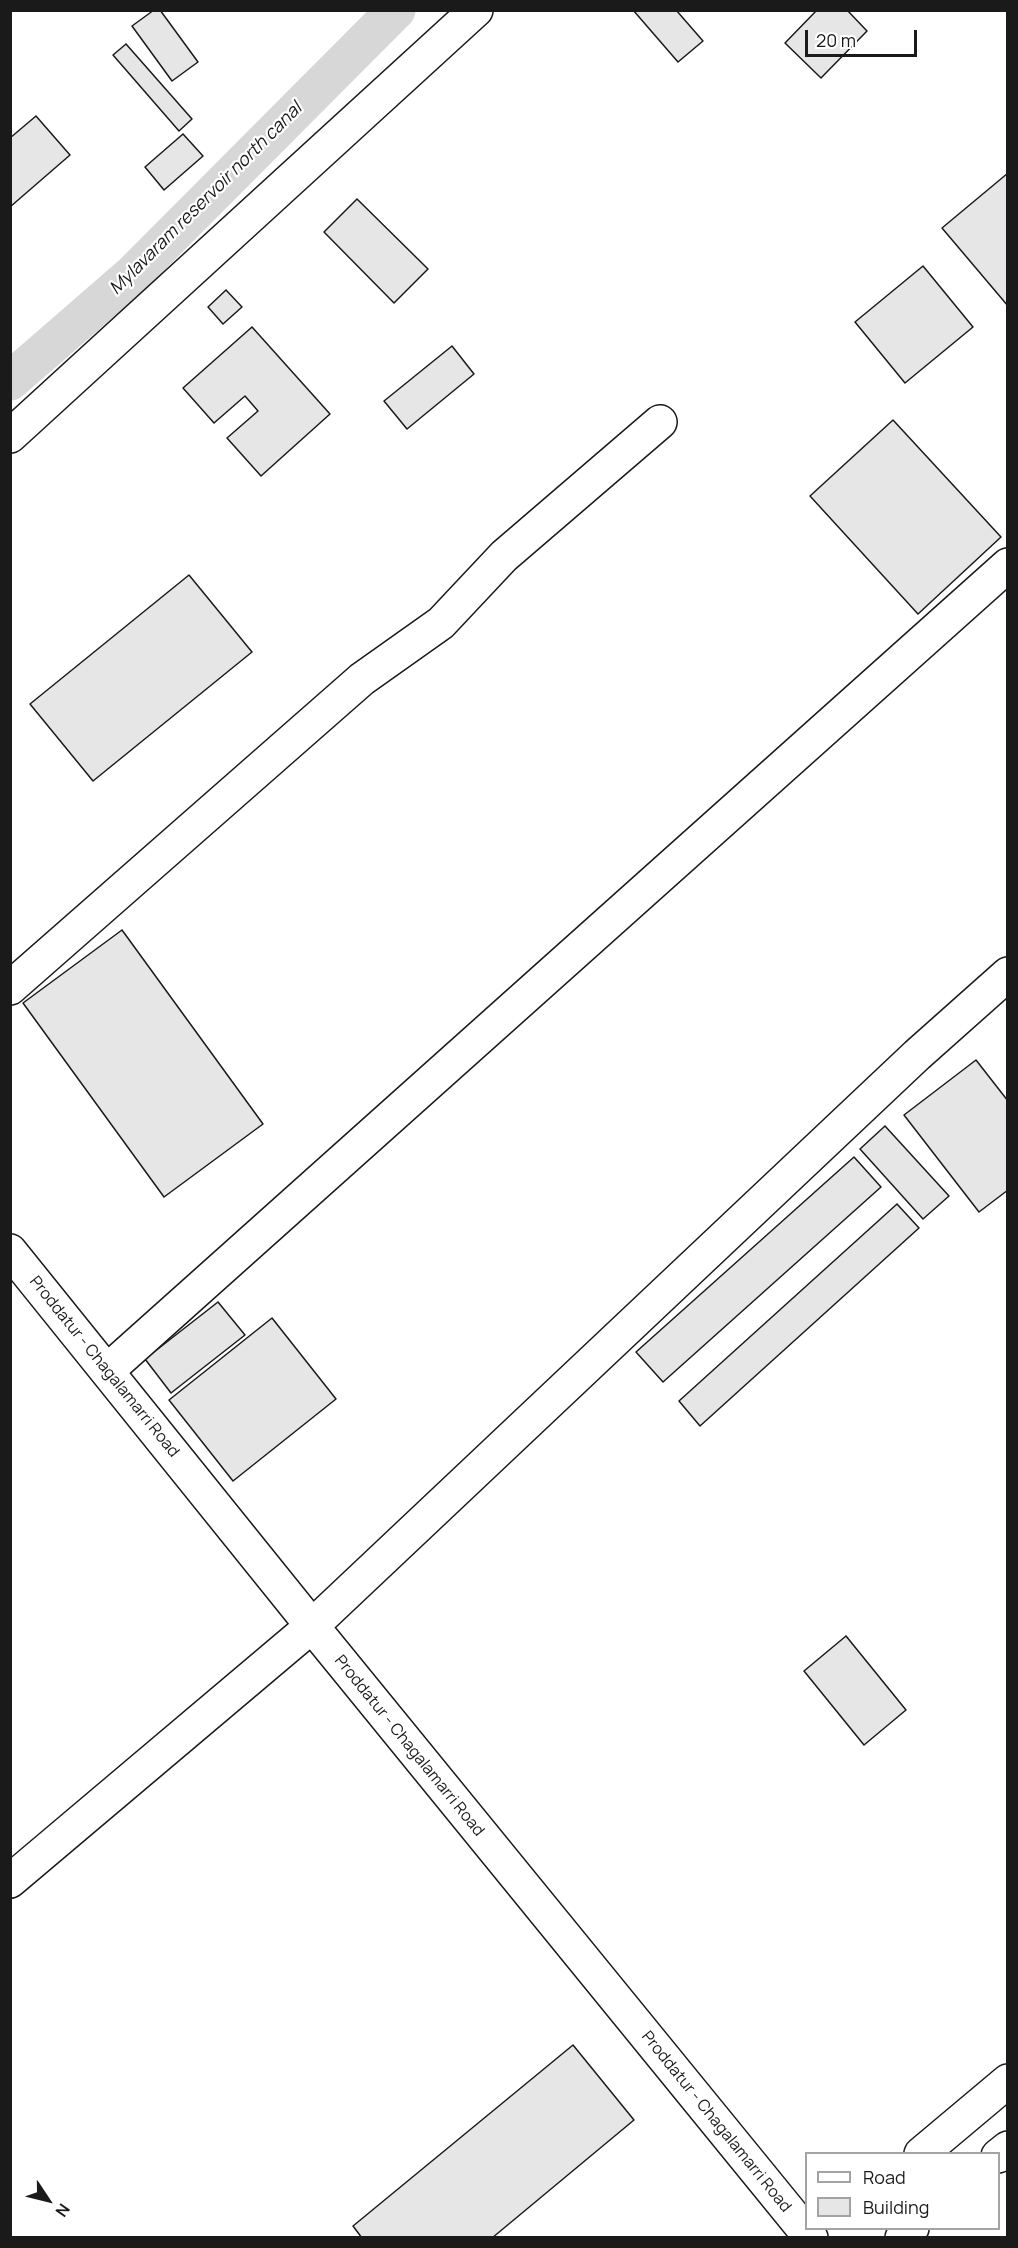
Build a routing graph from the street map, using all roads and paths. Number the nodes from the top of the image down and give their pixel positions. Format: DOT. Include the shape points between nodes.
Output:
graph roads {
  1 [pos="476,10"];
  2 [pos="660,422"];
  3 [pos="10,436"];
  4 [pos="1008,565"];
  5 [pos="1008,974"];
  6 [pos="10,988"];
  7 [pos="10,1251"];
  8 [pos="107,1371"];
  9 [pos="312,1626"];
  10 [pos="10,1881"];
  11 [pos="1008,2081"];
  12 [pos="923,2152"];
  13 [pos="811,2238"];
  1 -- 3 [label="street"];
  2 -- 6 [label="street" via="504,556 441,623 363,679"];
  4 -- 8 [label="street"];
  5 -- 9 [label="street" via="916,1055"];
  7 -- 8 [label="street, Proddatur - Chagalamarri Road"];
  8 -- 9 [label="street, Proddatur - Chagalamarri Road"];
  9 -- 10 [label="street"];
  9 -- 13 [label="street, Proddatur - Chagalamarri Road"];
  11 -- 12 [label="street"];
}
